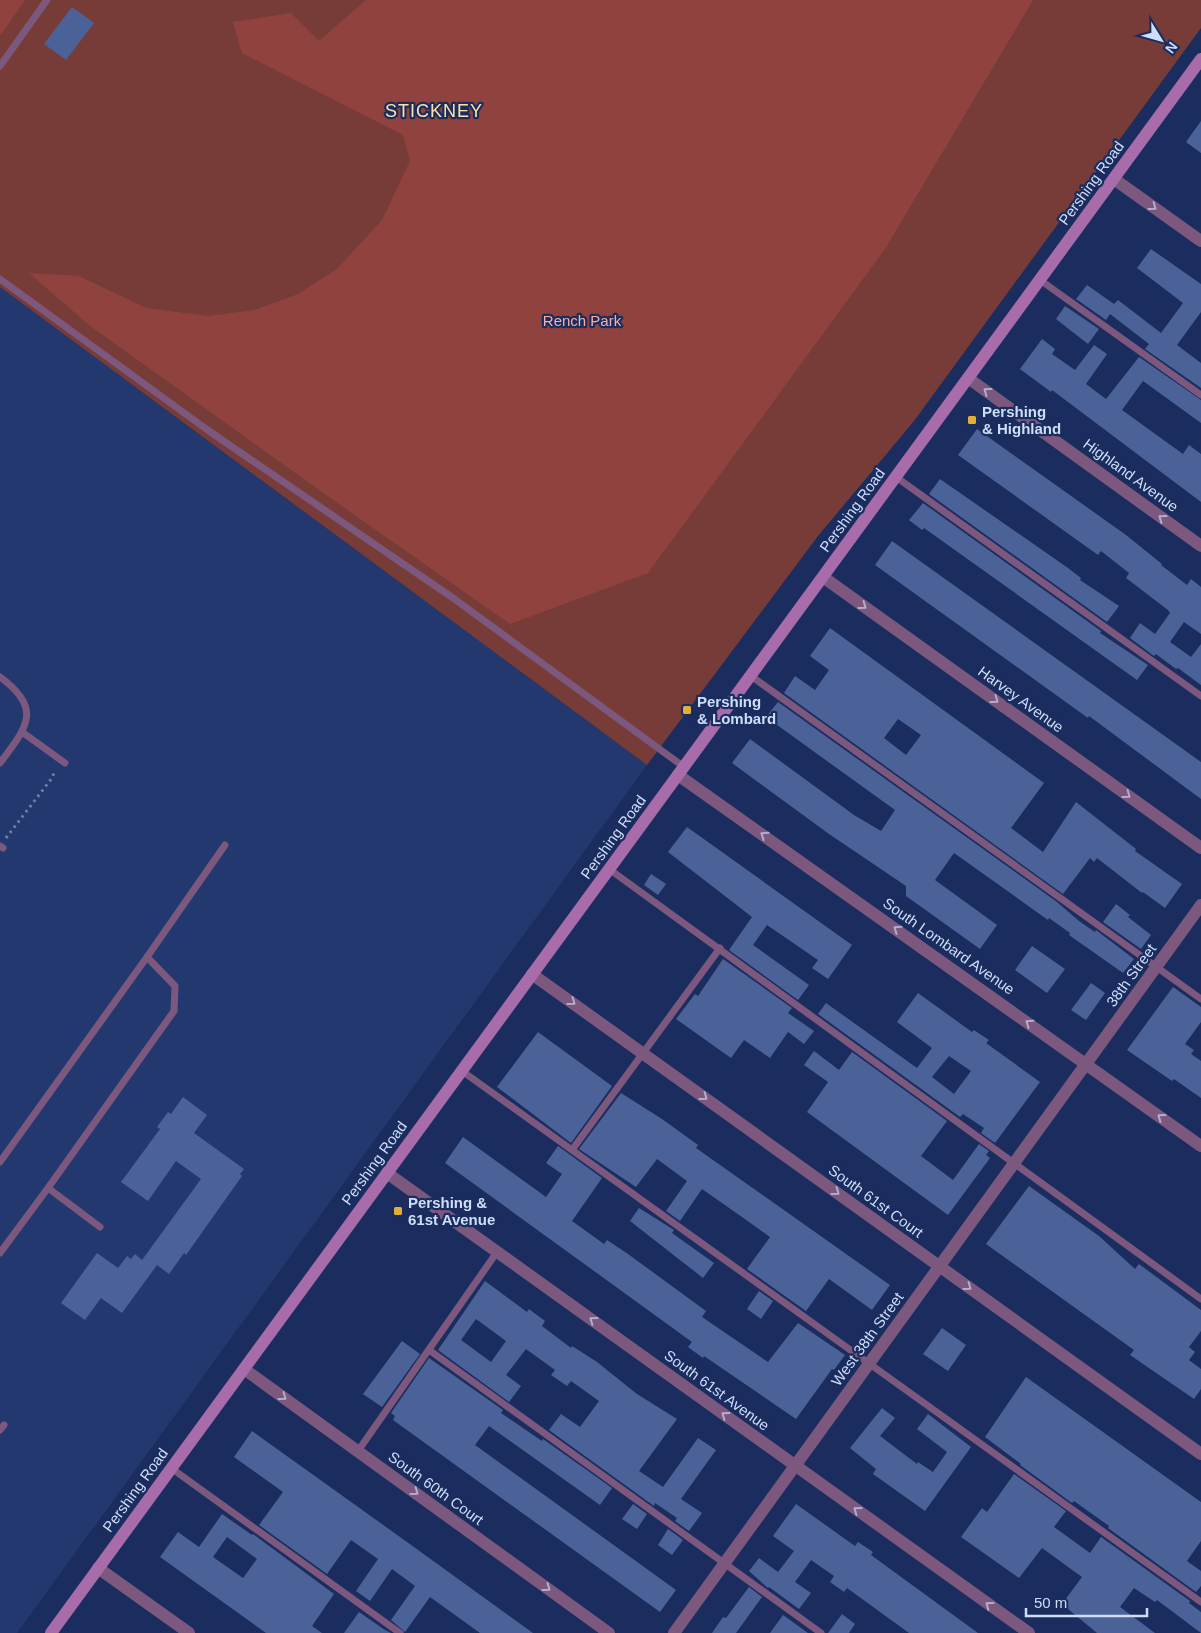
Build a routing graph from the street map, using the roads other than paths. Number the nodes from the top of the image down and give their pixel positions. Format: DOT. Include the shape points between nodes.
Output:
graph roads {
  1 [pos="48,0"];
  2 [pos="1201,60"];
  3 [pos="0,66"];
  4 [pos="1114,179"];
  5 [pos="1201,242"];
  6 [pos="0,279"];
  7 [pos="1040,280"];
  8 [pos="968,378"];
  9 [pos="1201,395"];
  10 [pos="896,477"];
  11 [pos="1201,546"];
  12 [pos="823,577"];
  13 [pos="751,676"];
  14 [pos="0,677"];
  15 [pos="1201,696"];
  16 [pos="22,732"];
  17 [pos="65,762"];
  18 [pos="0,763"];
  19 [pos="681,771"];
  20 [pos="225,845"];
  21 [pos="1201,848"];
  22 [pos="609,870"];
  23 [pos="1201,905"];
  24 [pos="720,948"];
  25 [pos="147,956"];
  26 [pos="1156,967"];
  27 [pos="532,974"];
  28 [pos="1201,999"];
  29 [pos="643,1054"];
  30 [pos="1087,1064"];
  31 [pos="462,1071"];
  32 [pos="1201,1146"];
  33 [pos="572,1150"];
  34 [pos="0,1162"];
  35 [pos="1014,1164"];
  36 [pos="387,1173"];
  37 [pos="48,1188"];
  38 [pos="100,1227"];
  39 [pos="497,1252"];
  40 [pos="0,1253"];
  41 [pos="940,1266"];
  42 [pos="1201,1299"];
  43 [pos="429,1350"];
  44 [pos="869,1364"];
  45 [pos="244,1369"];
  46 [pos="358,1451"];
  47 [pos="1201,1454"];
  48 [pos="796,1466"];
  49 [pos="171,1468"];
  50 [pos="725,1563"];
  51 [pos="98,1568"];
  52 [pos="1201,1602"];
  53 [pos="51,1633"];
  54 [pos="188,1633"];
  55 [pos="400,1633"];
  56 [pos="610,1633"];
  57 [pos="674,1633"];
  58 [pos="821,1633"];
  59 [pos="1029,1633"];
  1 -- 3 [label="lane"];
  2 -- 4 [label="main road, Pershing Road"];
  4 -- 5 [label="street, one-way"];
  4 -- 7 [label="main road, Pershing Road"];
  6 -- 19 [label="lane" via="209,432 453,598"];
  7 -- 8 [label="main road, Pershing Road"];
  7 -- 9 [label="lane"];
  8 -- 10 [label="main road, Pershing Road"];
  11 -- 8 [label="street, Highland Avenue, one-way"];
  10 -- 12 [label="main road, Pershing Road"];
  10 -- 15 [label="lane"];
  12 -- 13 [label="main road, Pershing Road"];
  12 -- 21 [label="street, Harvey Avenue, one-way"];
  13 -- 19 [label="main road, Pershing Road"];
  13 -- 26 [label="lane"];
  14 -- 16 [label="lane" via="26,703 27,720"];
  16 -- 17 [label="lane"];
  16 -- 18 [label="lane"];
  19 -- 22 [label="main road, Pershing Road"];
  30 -- 19 [label="street, South Lombard Avenue, one-way"];
  20 -- 25 [label="lane"];
  22 -- 24 [label="lane"];
  22 -- 27 [label="main road, Pershing Road"];
  23 -- 26 [label="street, 38th Street"];
  24 -- 29 [label="lane"];
  24 -- 35 [label="lane"];
  25 -- 34 [label="lane"];
  25 -- 37 [label="lane" via="175,986 174,1011"];
  26 -- 28 [label="lane"];
  26 -- 30 [label="street, 38th Street"];
  27 -- 29 [label="street, South 61st Court, one-way"];
  27 -- 31 [label="main road, Pershing Road"];
  29 -- 33 [label="lane"];
  29 -- 41 [label="street, South 61st Court, one-way"];
  32 -- 30 [label="street, South Lombard Avenue, one-way"];
  30 -- 35 [label="street, West 38th Street"];
  31 -- 33 [label="lane"];
  31 -- 36 [label="main road, Pershing Road"];
  33 -- 44 [label="lane"];
  35 -- 41 [label="street, West 38th Street"];
  35 -- 42 [label="lane"];
  36 -- 39 [label="street, South 61st Avenue"];
  36 -- 45 [label="main road, Pershing Road"];
  37 -- 38 [label="lane"];
  37 -- 40 [label="lane"];
  39 -- 43 [label="lane"];
  48 -- 39 [label="street, South 61st Avenue, one-way"];
  41 -- 44 [label="street, West 38th Street"];
  41 -- 47 [label="street, South 61st Court, one-way"];
  43 -- 46 [label="lane"];
  43 -- 50 [label="lane"];
  44 -- 48 [label="street, West 38th Street"];
  44 -- 52 [label="lane"];
  45 -- 46 [label="street, South 60th Court, one-way"];
  45 -- 49 [label="main road, Pershing Road"];
  46 -- 56 [label="street, South 60th Court, one-way"];
  48 -- 50 [label="street, West 38th Street"];
  59 -- 48 [label="street, South 61st Avenue, one-way"];
  49 -- 51 [label="main road, Pershing Road"];
  49 -- 55 [label="lane"];
  50 -- 57 [label="street, West 38th Street"];
  50 -- 58 [label="lane"];
  51 -- 53 [label="main road, Pershing Road"];
  51 -- 54 [label="street"];
}
